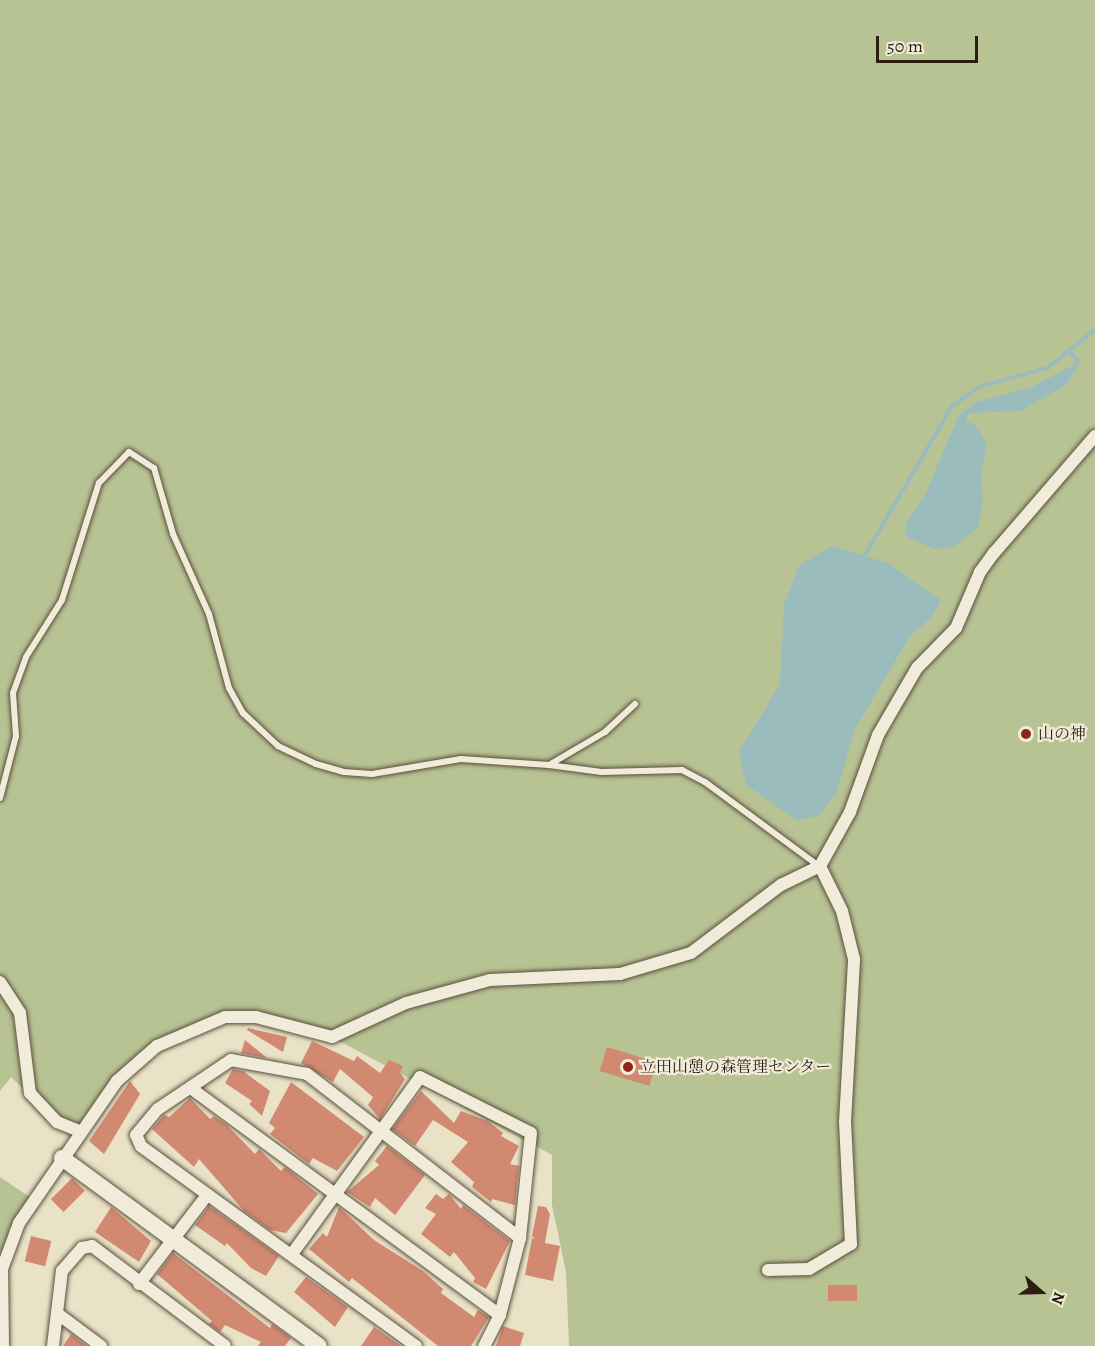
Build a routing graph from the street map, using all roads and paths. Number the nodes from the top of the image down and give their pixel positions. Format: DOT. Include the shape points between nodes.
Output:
graph roads {
  1 [pos="1095,436"];
  2 [pos="635,704"];
  3 [pos="549,765"];
  4 [pos="0,798"];
  5 [pos="819,866"];
  6 [pos="0,982"];
  7 [pos="192,1089"];
  8 [pos="79,1131"];
  9 [pos="379,1133"];
  10 [pos="62,1158"];
  11 [pos="336,1193"];
  12 [pos="207,1195"];
  13 [pos="519,1238"];
  14 [pos="173,1239"];
  15 [pos="292,1254"];
  16 [pos="768,1269"];
  17 [pos="139,1284"];
  18 [pos="58,1314"];
  19 [pos="500,1315"];
  20 [pos="3,1346"];
  21 [pos="53,1346"];
  22 [pos="101,1346"];
  23 [pos="225,1346"];
  24 [pos="319,1346"];
  25 [pos="416,1346"];
  26 [pos="484,1346"];
  1 -- 5 [label="street" via="994,553 980,572 956,628 917,668 878,735 850,812"];
  2 -- 3 [label="lane" via="605,732"];
  3 -- 4 [label="lane" via="461,759 372,774 316,764 278,746 243,713 229,688 209,614 173,534 154,468 129,452 99,483 62,600 26,657 13,693 16,736"];
  3 -- 5 [label="lane" via="602,772 682,770 705,782"];
  5 -- 8 [label="street" via="781,885 691,953 620,974 490,980 406,1003 332,1037 256,1017 225,1017 201,1024 143,1057 117,1081"];
  5 -- 16 [label="street" via="842,912 854,959 845,1122 851,1244 809,1269"];
  6 -- 8 [label="street" via="20,1013 30,1093 57,1122"];
  7 -- 9 [label="street" via="231,1060 307,1074"];
  7 -- 11 [label="street"];
  7 -- 12 [label="street" via="158,1109 136,1135 141,1146"];
  8 -- 10 [label="street"];
  9 -- 11 [label="street"];
  9 -- 13 [label="street"];
  9 -- 13 [label="street" via="420,1077 531,1133"];
  10 -- 14 [label="street"];
  10 -- 20 [label="street" via="19,1223 2,1269"];
  11 -- 15 [label="street"];
  11 -- 19 [label="street"];
  12 -- 14 [label="street"];
  12 -- 15 [label="street"];
  13 -- 19 [label="street"];
  14 -- 17 [label="street"];
  14 -- 24 [label="street"];
  15 -- 25 [label="street"];
  17 -- 18 [label="street" via="92,1245 82,1248 62,1271"];
  17 -- 23 [label="street"];
  18 -- 21 [label="street"];
  18 -- 22 [label="street"];
  19 -- 26 [label="street"];
}
